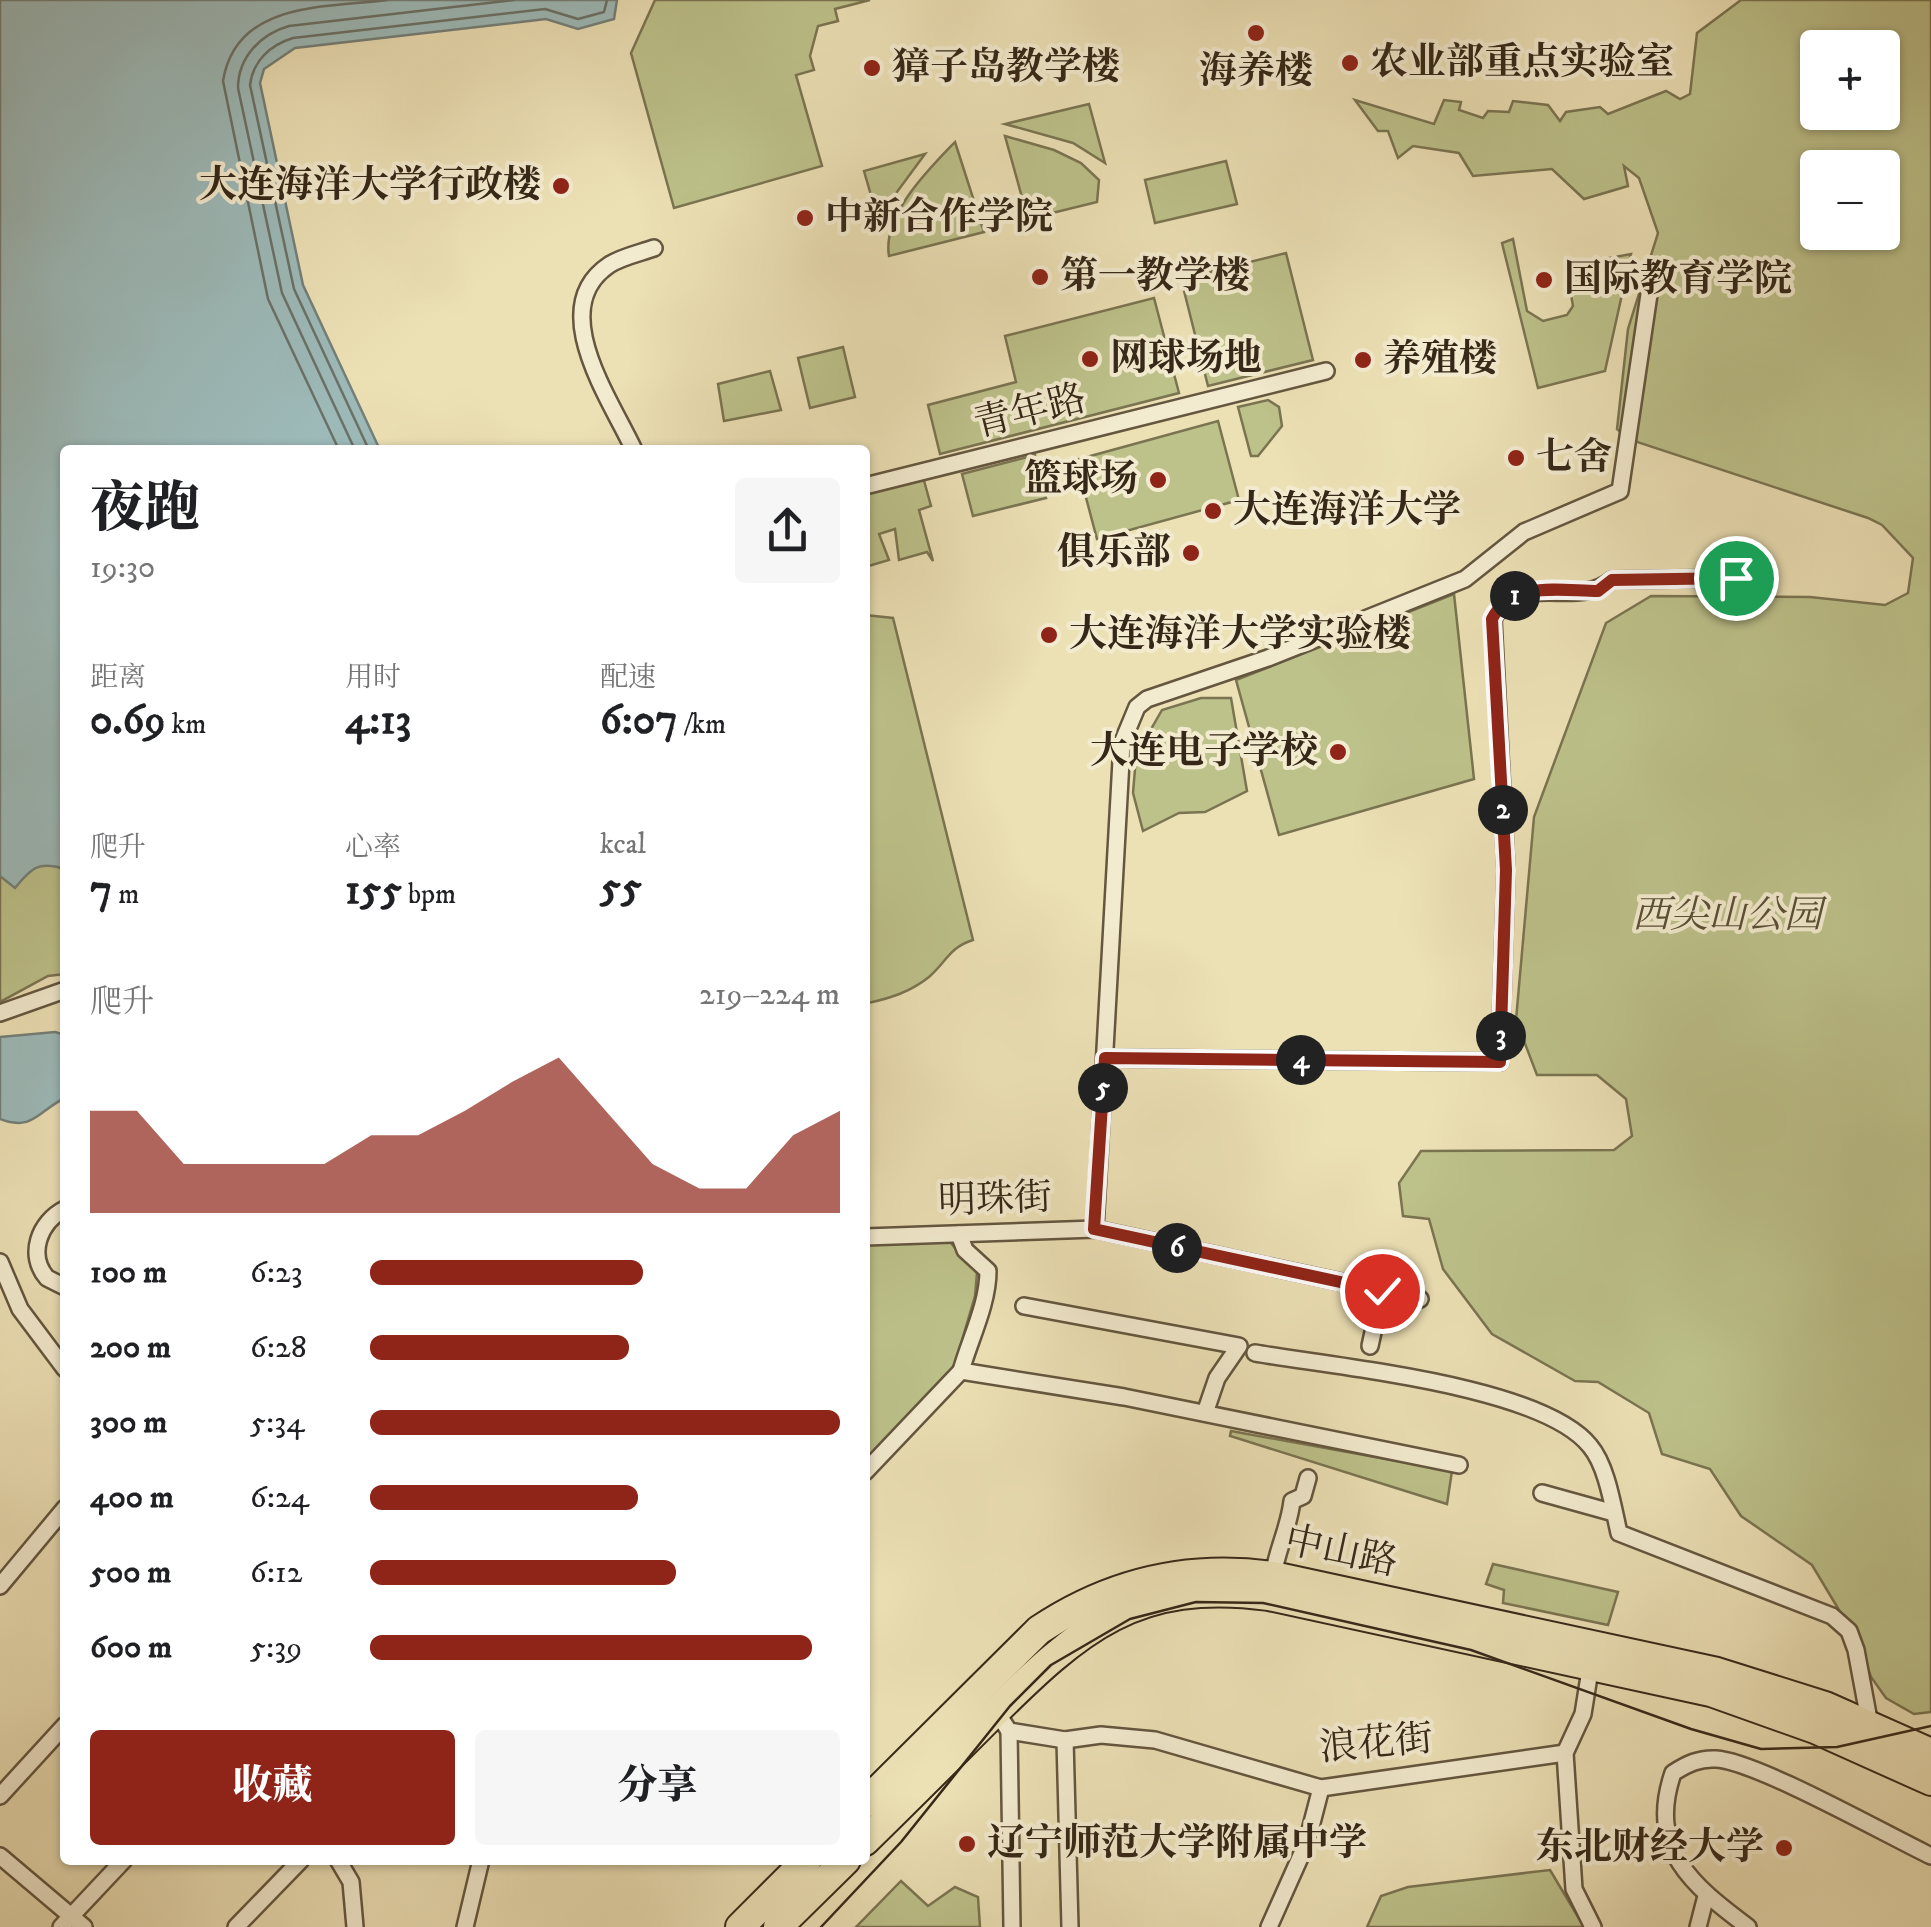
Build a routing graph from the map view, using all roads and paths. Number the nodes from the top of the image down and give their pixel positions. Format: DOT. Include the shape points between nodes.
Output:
graph roads {
  1 [pos="654,248"];
  2 [pos="1652,274"];
  3 [pos="1326,371"];
  4 [pos="632,445"];
  5 [pos="870,485"];
  6 [pos="1736,578"];
  7 [pos="60,992"];
  8 [pos="0,1012"];
  9 [pos="1105,1058"];
  10 [pos="60,1214"];
  11 [pos="1094,1229"];
  12 [pos="959,1234"];
  13 [pos="870,1238"];
  14 [pos="0,1262"];
  15 [pos="60,1283"];
  16 [pos="1382,1291"];
  17 [pos="1420,1300"];
  18 [pos="1024,1306"];
  19 [pos="1370,1346"];
  20 [pos="1255,1353"];
  21 [pos="60,1362"];
  22 [pos="961,1371"];
  23 [pos="1206,1413"];
  24 [pos="1459,1466"];
  25 [pos="870,1467"];
  26 [pos="1308,1478"];
  27 [pos="1542,1493"];
  28 [pos="1614,1513"];
  29 [pos="60,1514"];
  30 [pos="1272,1576"];
  31 [pos="0,1586"];
  32 [pos="1591,1664"];
  33 [pos="1003,1721"];
  34 [pos="60,1730"];
  35 [pos="1865,1737"];
  36 [pos="1065,1740"];
  37 [pos="1565,1753"];
  38 [pos="1931,1753"];
  39 [pos="1931,1781"];
  40 [pos="1321,1788"];
  41 [pos="0,1796"];
  42 [pos="870,1798"];
  43 [pos="870,1835"];
  44 [pos="0,1856"];
  45 [pos="1931,1856"];
  46 [pos="119,1865"];
  47 [pos="296,1865"];
  48 [pos="341,1865"];
  49 [pos="480,1865"];
  50 [pos="800,1865"];
  51 [pos="802,1865"];
  52 [pos="841,1865"];
  53 [pos="1706,1896"];
  54 [pos="66,1921"];
  55 [pos="84,1927"];
  56 [pos="236,1927"];
  57 [pos="355,1927"];
  58 [pos="465,1927"];
  59 [pos="740,1927"];
  60 [pos="758,1927"];
  61 [pos="778,1927"];
  62 [pos="1012,1927"];
  63 [pos="1070,1927"];
  64 [pos="1269,1927"];
  65 [pos="1593,1927"];
  66 [pos="1698,1927"];
  67 [pos="1748,1927"];
  1 -- 4 [label="street" via="610,264 590,284 581,306 582,338"];
  2 -- 9 [label="street" via="1620,490 1524,532 1465,579 1137,707 1122,743"];
  3 -- 5 [label="street, 青年路"];
  6 -- 9 [label="street" via="1612,580 1598,591 1524,592 1500,603 1492,619 1506,870 1500,1062"];
  7 -- 8 [label="street"];
  9 -- 11 [label="street"];
  10 -- 15 [label="street" via="38,1240 39,1269"];
  11 -- 12 [label="street, 明珠街"];
  11 -- 16 [label="street, 明珠街"];
  12 -- 13 [label="street, 明珠街"];
  12 -- 22 [label="street" via="988,1271 988,1292"];
  14 -- 21 [label="street" via="20,1309"];
  16 -- 17 [label="street, 明珠街"];
  16 -- 19 [label="street"];
  18 -- 23 [label="street" via="1239,1346 1216,1378"];
  20 -- 28 [label="street" via="1492,1395 1557,1419 1592,1447"];
  22 -- 23 [label="street"];
  22 -- 25 [label="street"];
  23 -- 24 [label="street"];
  26 -- 30 [label="street" via="1303,1496 1292,1501"];
  27 -- 28 [label="street"];
  28 -- 35 [label="street" via="1619,1533 1832,1616 1849,1630"];
  29 -- 31 [label="street"];
  30 -- 35 [label="highway, 中山路" via="1717,1672 1810,1701"];
  30 -- 42 [label="highway, 中山路" via="1218,1570 1158,1576 1065,1612"];
  32 -- 33 [label="highway, 中山路" via="1270,1596 1191,1594 1136,1607 1079,1634"];
  32 -- 35 [label="highway, 中山路"];
  32 -- 37 [label="street" via="1583,1714"];
  33 -- 36 [label="street, 浪花街"];
  33 -- 43 [label="highway, 中山路"];
  33 -- 62 [label="street"];
  34 -- 41 [label="street"];
  35 -- 38 [label="highway"];
  35 -- 39 [label="highway"];
  36 -- 40 [label="street, 浪花街" via="1154,1740"];
  36 -- 63 [label="street"];
  37 -- 40 [label="street, 浪花街"];
  37 -- 65 [label="street" via="1574,1888"];
  40 -- 64 [label="street" via="1307,1842"];
  44 -- 54 [label="street"];
  45 -- 53 [label="street" via="1761,1774 1719,1759 1692,1761 1672,1773 1662,1804 1676,1861"];
  46 -- 54 [label="street"];
  47 -- 56 [label="street"];
  48 -- 57 [label="street" via="350,1882"];
  49 -- 58 [label="street"];
  50 -- 59 [label="highway"];
  51 -- 60 [label="highway" via="802,1882"];
  52 -- 61 [label="highway"];
  53 -- 66 [label="street"];
  53 -- 67 [label="street"];
  54 -- 55 [label="street"];
}
